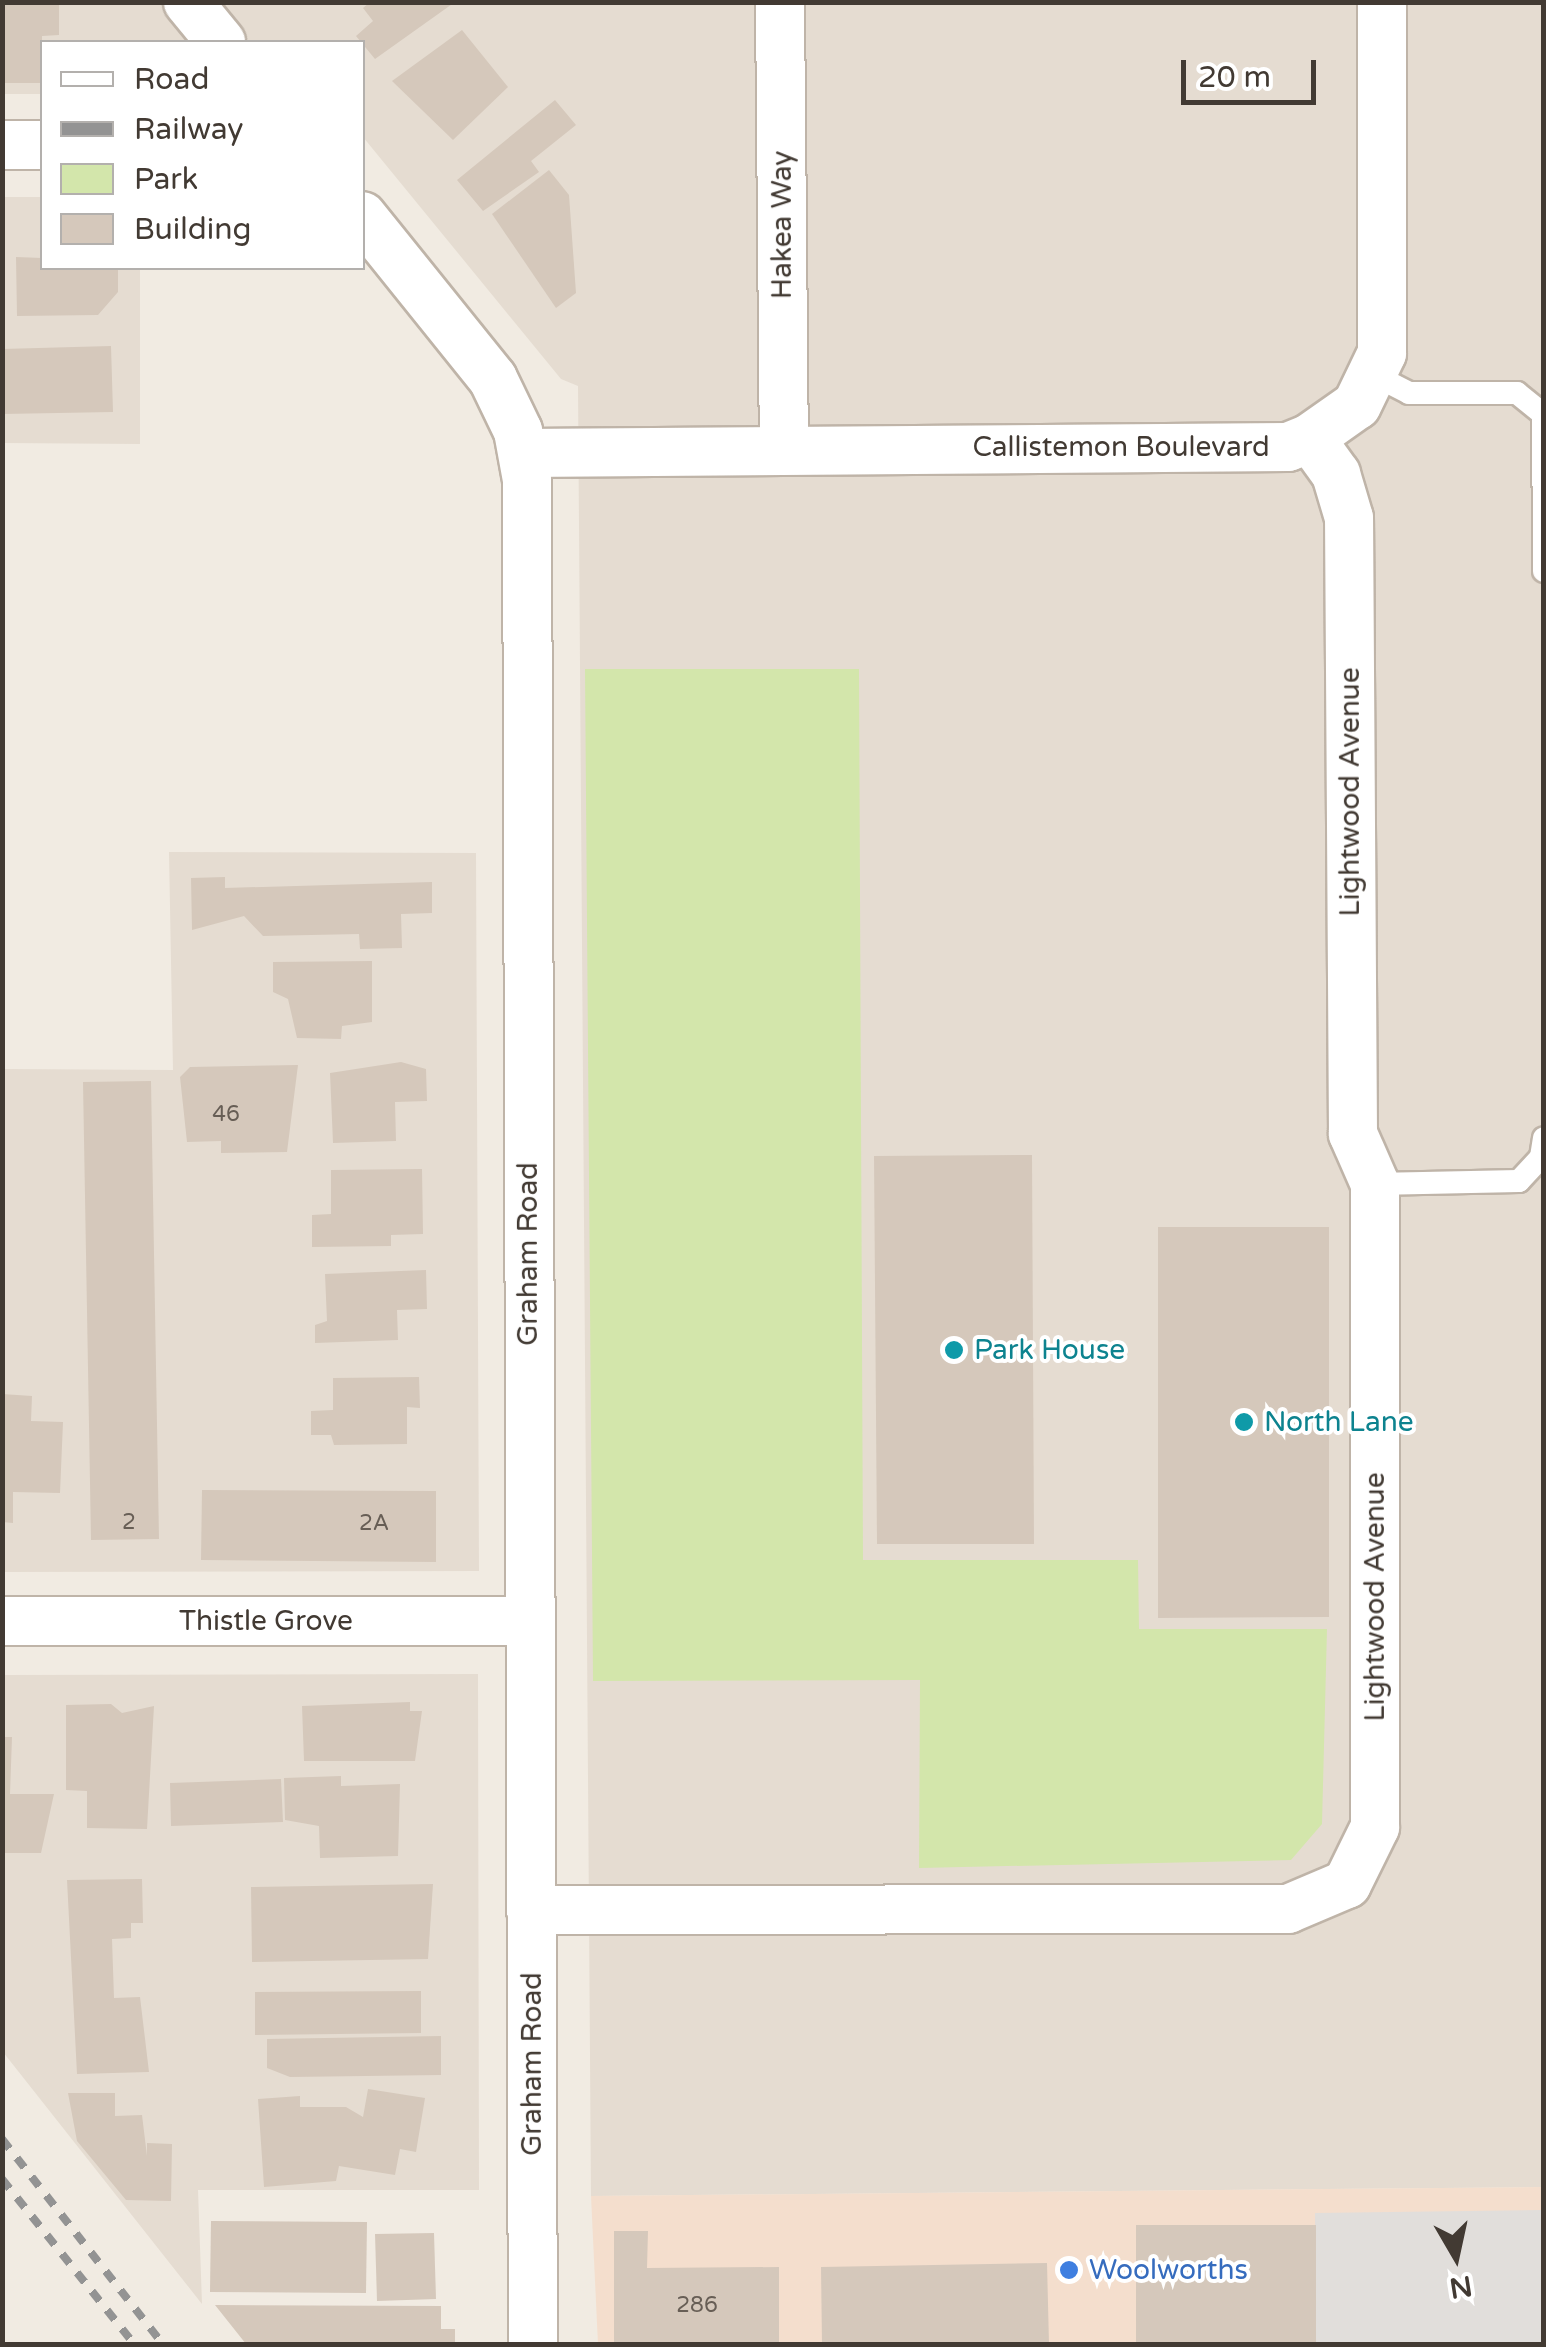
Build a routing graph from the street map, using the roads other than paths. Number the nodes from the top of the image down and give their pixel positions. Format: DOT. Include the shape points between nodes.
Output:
graph roads {
  1 [pos="188,2"];
  2 [pos="780,2"];
  3 [pos="1382,2"];
  4 [pos="219,40"];
  5 [pos="2,145"];
  6 [pos="40,146"];
  7 [pos="365,220"];
  8 [pos="1374,375"];
  9 [pos="1310,438"];
  10 [pos="784,448"];
  11 [pos="524,453"];
  12 [pos="1544,571"];
  13 [pos="1544,1138"];
  14 [pos="1375,1184"];
  15 [pos="2,1620"];
  16 [pos="529,1622"];
  17 [pos="531,1910"];
  18 [pos="533,2344"];
  1 -- 4 [label="street"];
  2 -- 10 [label="street, Hakea Way"];
  3 -- 8 [label="street, Callistemon Boulevard" via="1382,353"];
  5 -- 6 [label="street"];
  7 -- 11 [label="street, Graham Road" via="493,379"];
  8 -- 9 [label="street, Callistemon Boulevard" via="1356,405"];
  8 -- 12 [label="lane" via="1408,393 1517,393 1543,414"];
  9 -- 10 [label="street, Callistemon Boulevard" via="1288,447"];
  9 -- 14 [label="street, Lightwood Avenue" via="1336,474 1349,518 1353,1134"];
  10 -- 11 [label="street, Callistemon Boulevard"];
  11 -- 16 [label="street, Graham Road"];
  13 -- 14 [label="lane" via="1541,1157 1519,1180"];
  14 -- 17 [label="street, Lightwood Avenue" via="1376,1827 1346,1884 1288,1910"];
  15 -- 16 [label="street, Thistle Grove"];
  16 -- 17 [label="street, Graham Road"];
  17 -- 18 [label="street, Graham Road"];
}
